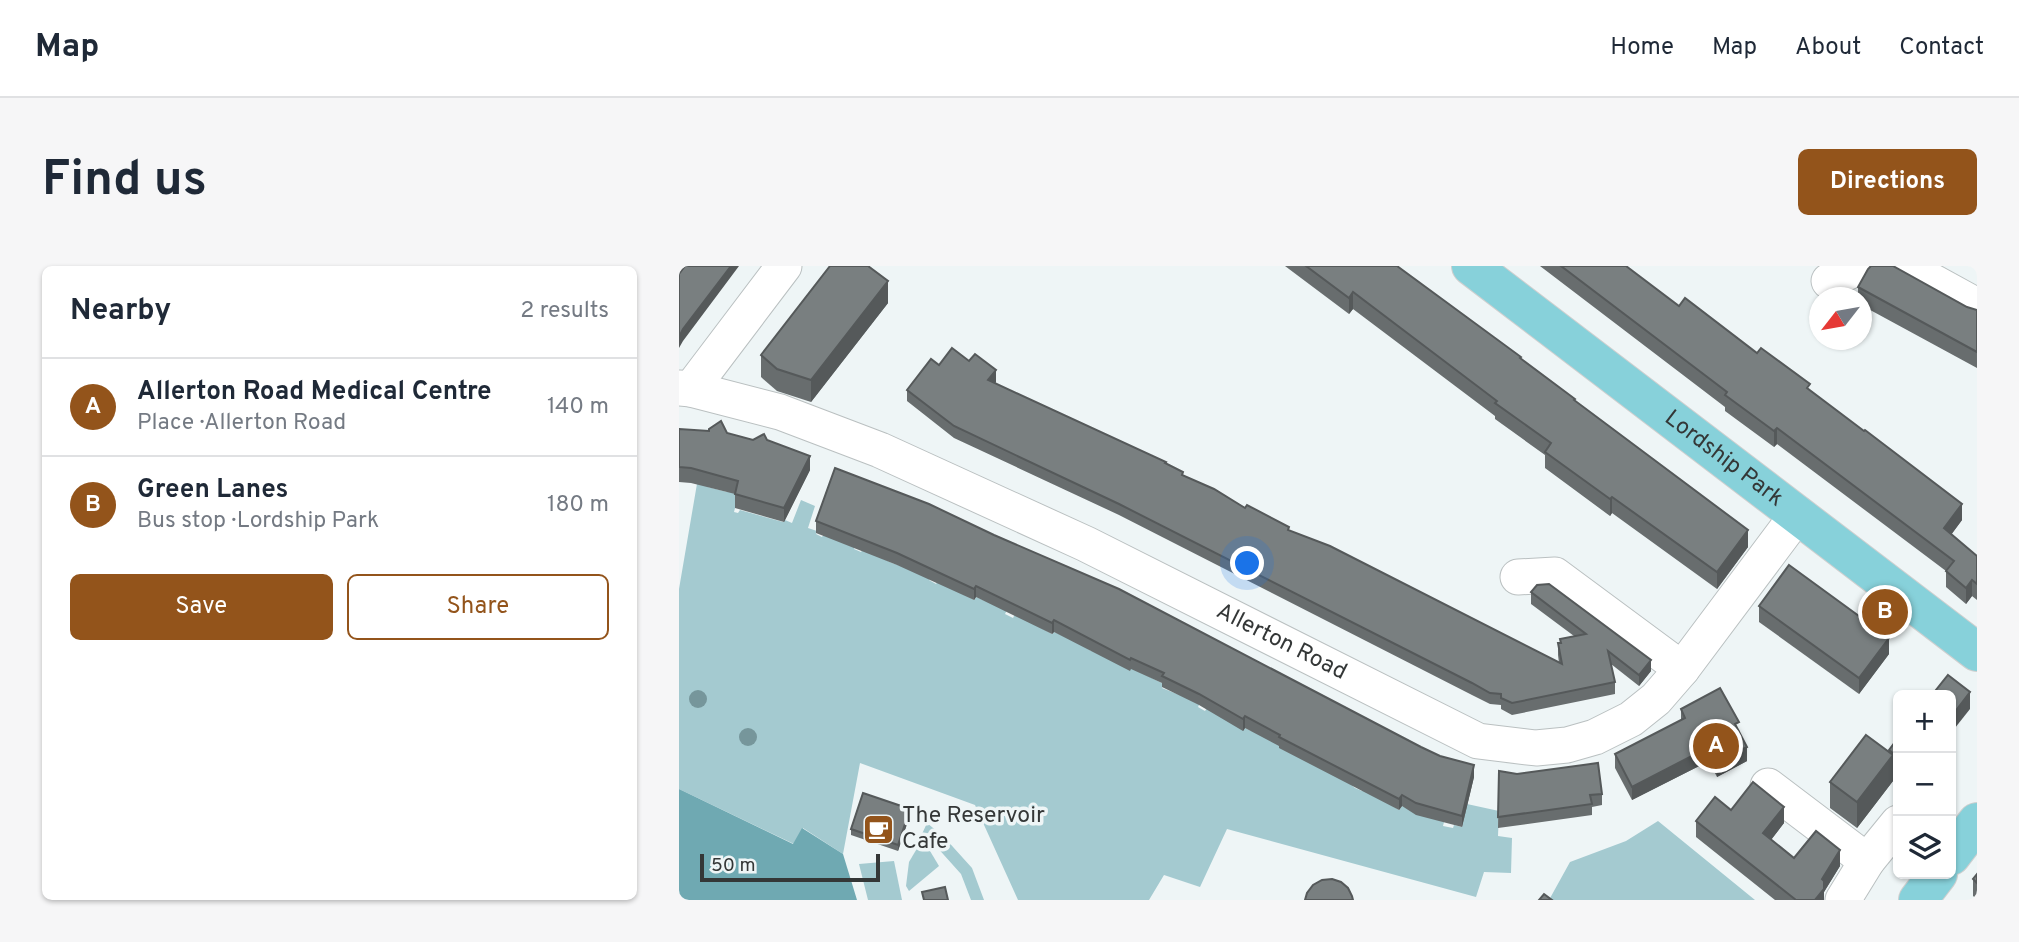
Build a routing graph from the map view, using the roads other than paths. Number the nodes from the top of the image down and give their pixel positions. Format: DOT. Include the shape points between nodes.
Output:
graph roads {
  1 [pos="784,266"];
  2 [pos="1471,266"];
  3 [pos="1861,266"];
  4 [pos="1905,266"];
  5 [pos="1829,281"];
  6 [pos="1977,306"];
  7 [pos="685,388"];
  8 [pos="1798,514"];
  9 [pos="1518,577"];
  10 [pos="1977,652"];
  11 [pos="1682,669"];
  12 [pos="1768,786"];
  13 [pos="1893,829"];
  14 [pos="1867,861"];
  15 [pos="1934,879"];
  16 [pos="1843,900"];
  17 [pos="1918,900"];
  1 -- 7 [label="street"];
  2 -- 8 [label="main road, Lordship Park"];
  3 -- 5 [label="street"];
  4 -- 6 [label="street"];
  7 -- 11 [label="street, Allerton Road" via="780,412 880,450 1086,544 1478,741 1536,748 1595,737 1631,719"];
  8 -- 10 [label="main road, Lordship Park"];
  8 -- 11 [label="street, Allerton Road"];
  9 -- 11 [label="street" via="1555,575"];
  12 -- 14 [label="street"];
  13 -- 14 [label="street"];
  14 -- 16 [label="street"];
  15 -- 17 [label="main road"];
}
